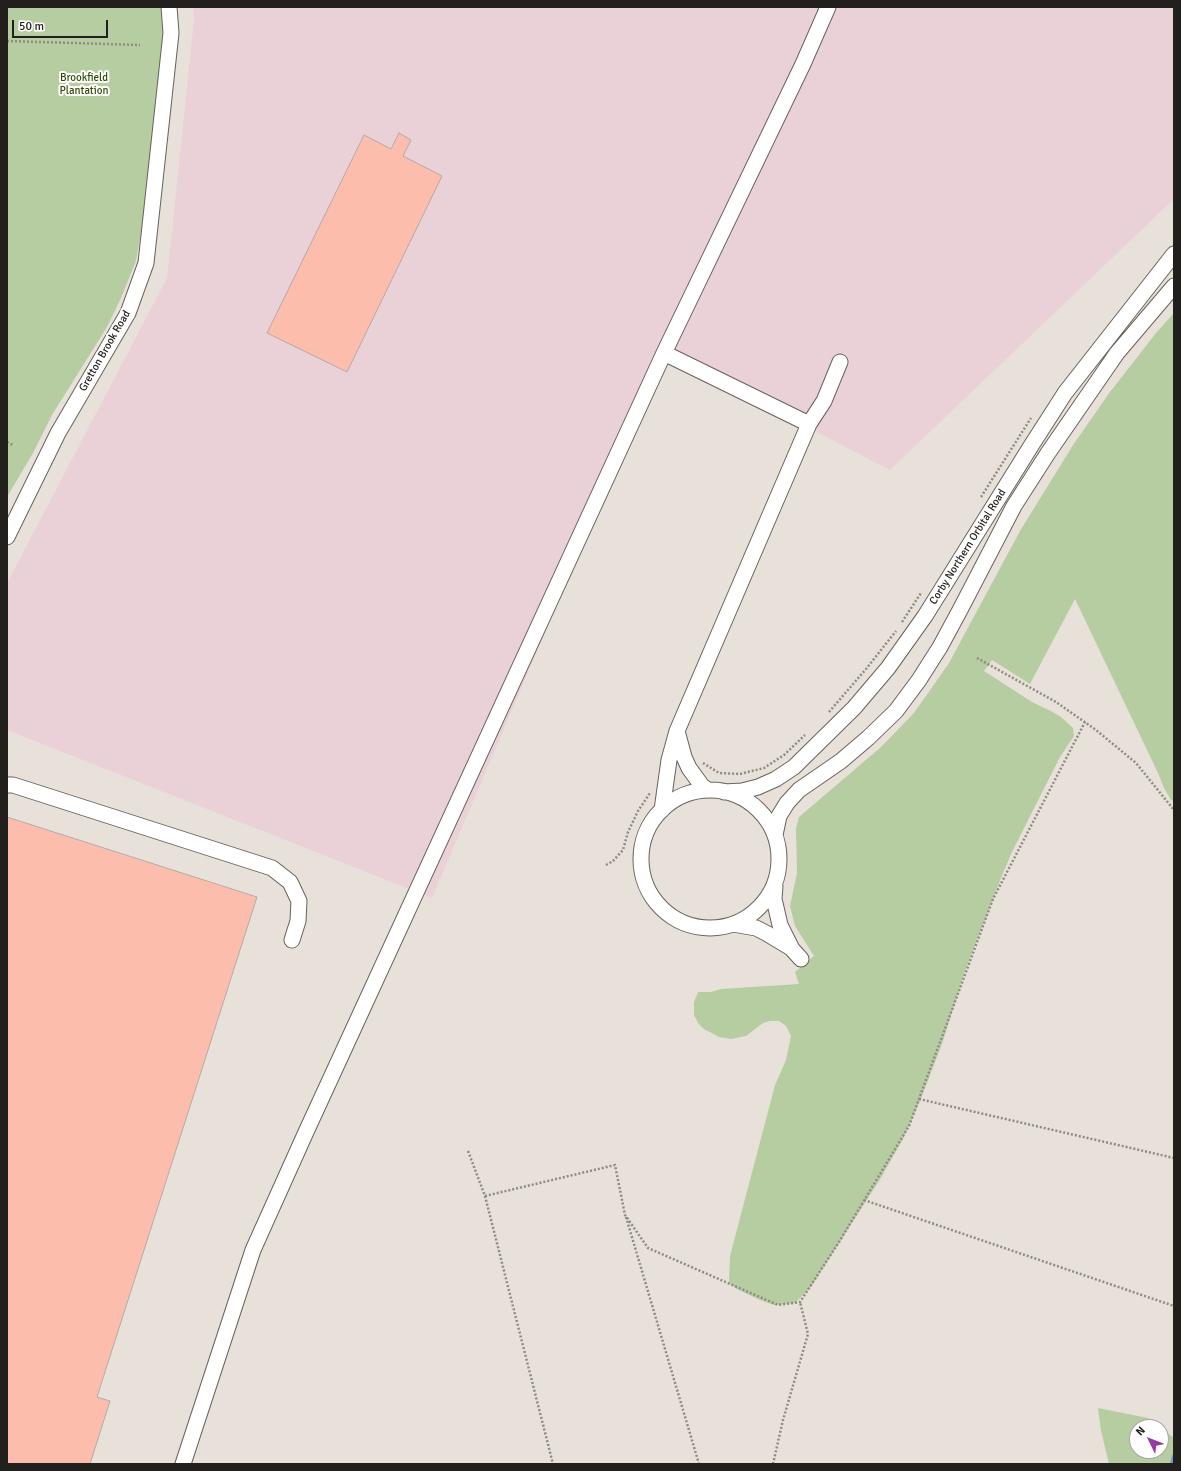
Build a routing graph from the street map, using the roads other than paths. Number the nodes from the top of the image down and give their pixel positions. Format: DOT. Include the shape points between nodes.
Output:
graph roads {
  1 [pos="169,7"];
  2 [pos="828,7"];
  3 [pos="1174,254"];
  4 [pos="1174,286"];
  5 [pos="664,353"];
  6 [pos="840,362"];
  7 [pos="809,424"];
  8 [pos="7,537"];
  9 [pos="678,731"];
  10 [pos="7,785"];
  11 [pos="708,790"];
  12 [pos="724,792"];
  13 [pos="662,810"];
  14 [pos="775,835"];
  15 [pos="775,883"];
  16 [pos="734,924"];
  17 [pos="292,940"];
  18 [pos="183,1464"];
  1 -- 8 [label="street, Gretton Brook Road" via="171,33 146,263 128,313 58,433"];
  2 -- 5 [label="street"];
  3 -- 12 [label="street, Corby Northern Orbital Road" via="1065,393 925,616 888,668 854,708 794,767 758,787"];
  4 -- 14 [label="street, Corby Northern Orbital Road" via="1117,353 1048,453 1014,506 940,647 919,680 896,711 868,738 799,790 786,803 779,816"];
  5 -- 7 [label="street"];
  5 -- 18 [label="street" via="253,1250"];
  6 -- 7 [label="street" via="824,401"];
  7 -- 9 [label="street"];
  9 -- 11 [label="street" via="689,768"];
  9 -- 13 [label="street" via="669,760"];
  10 -- 17 [label="street" via="272,868 290,882 299,901 298,921"];
  11 -- 12 [label="street"];
  11 -- 13 [label="street" via="681,797"];
  12 -- 14 [label="street" via="745,800 763,815"];
  13 -- 16 [label="street" via="650,826 643,844 641,864 646,885 657,904 673,918 692,926 713,929"];
  14 -- 15 [label="street" via="779,856"];
  15 -- 16 [label="street" via="766,901 751,915"];
  15 -- 16 [label="street" via="776,912 785,936 796,954 756,928"];
}
